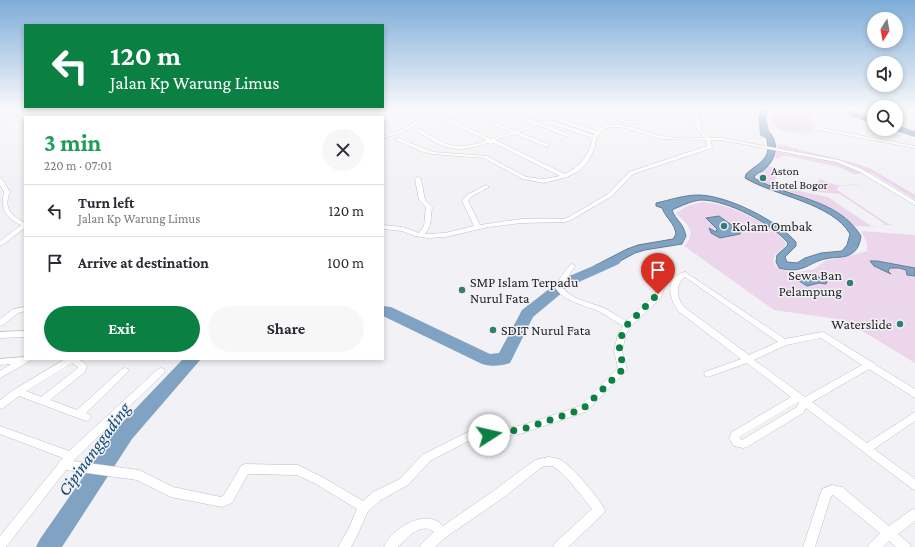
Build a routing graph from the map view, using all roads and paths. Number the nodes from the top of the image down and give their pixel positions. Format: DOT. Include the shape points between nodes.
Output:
graph roads {
  1 [pos="426,135"];
  2 [pos="477,135"];
  3 [pos="508,135"];
  4 [pos="521,135"];
  5 [pos="596,135"];
  6 [pos="649,135"];
  7 [pos="704,135"];
  8 [pos="848,135"];
  9 [pos="708,138"];
  10 [pos="396,139"];
  11 [pos="490,141"];
  12 [pos="547,146"];
  13 [pos="915,147"];
  14 [pos="797,154"];
  15 [pos="546,168"];
  16 [pos="565,176"];
  17 [pos="558,178"];
  18 [pos="418,179"];
  19 [pos="0,180"];
  20 [pos="486,187"];
  21 [pos="915,203"];
  22 [pos="915,209"];
  23 [pos="24,224"];
  24 [pos="24,226"];
  25 [pos="384,227"];
  26 [pos="478,228"];
  27 [pos="422,236"];
  28 [pos="0,244"];
  29 [pos="572,266"];
  30 [pos="665,274"];
  31 [pos="23,309"];
  32 [pos="0,323"];
  33 [pos="627,325"];
  34 [pos="24,334"];
  35 [pos="0,335"];
  36 [pos="784,342"];
  37 [pos="24,359"];
  38 [pos="749,359"];
  39 [pos="24,360"];
  40 [pos="71,360"];
  41 [pos="74,360"];
  42 [pos="0,362"];
  43 [pos="870,364"];
  44 [pos="125,371"];
  45 [pos="161,371"];
  46 [pos="708,374"];
  47 [pos="0,375"];
  48 [pos="18,392"];
  49 [pos="915,394"];
  50 [pos="801,399"];
  51 [pos="42,401"];
  52 [pos="0,405"];
  53 [pos="915,416"];
  54 [pos="0,430"];
  55 [pos="867,448"];
  56 [pos="68,460"];
  57 [pos="915,485"];
  58 [pos="364,507"];
  59 [pos="915,514"];
  60 [pos="442,533"];
  61 [pos="889,533"];
  62 [pos="0,545"];
  63 [pos="428,546"];
  64 [pos="344,547"];
  65 [pos="390,547"];
  66 [pos="559,547"];
  67 [pos="808,547"];
  68 [pos="874,547"];
  69 [pos="905,547"];
  1 -- 11 [label="street" via="452,149 472,147"];
  2 -- 11 [label="street"];
  3 -- 11 [label="street"];
  4 -- 12 [label="street"];
  5 -- 16 [label="street" via="585,162"];
  6 -- 9 [label="street" via="671,139"];
  7 -- 9 [label="street"];
  8 -- 13 [label="street"];
  9 -- 14 [label="street"];
  9 -- 26 [label="street" via="708,148 629,175 610,195 569,219 521,221"];
  10 -- 17 [label="street" via="433,153 485,157 532,180"];
  11 -- 15 [label="street"];
  14 -- 21 [label="street" via="851,166"];
  14 -- 22 [label="street" via="848,169"];
  15 -- 16 [label="street"];
  15 -- 17 [label="street"];
  16 -- 17 [label="street"];
  18 -- 27 [label="street" via="422,200 429,206 427,226"];
  19 -- 23 [label="street" via="7,192 5,210"];
  20 -- 26 [label="street" via="465,201"];
  24 -- 28 [label="street"];
  25 -- 27 [label="street" via="403,229"];
  26 -- 27 [label="street" via="445,235"];
  29 -- 33 [label="street" via="559,288 573,299 601,310"];
  30 -- 33 [label="street" via="658,296"];
  31 -- 32 [label="street"];
  33 -- 58 [label="street" via="618,352 624,369 583,409 523,429 489,435 472,434 426,458 404,482 377,496"];
  34 -- 35 [label="street"];
  36 -- 38 [label="street"];
  36 -- 38 [label="street" via="685,274 682,275 673,290 677,305"];
  36 -- 43 [label="street" via="824,335"];
  37 -- 42 [label="street"];
  38 -- 46 [label="street"];
  38 -- 50 [label="street"];
  39 -- 47 [label="street"];
  40 -- 48 [label="street"];
  41 -- 51 [label="street" via="83,366 82,370"];
  43 -- 49 [label="street"];
  43 -- 50 [label="street"];
  44 -- 51 [label="street" via="82,416"];
  45 -- 56 [label="street"];
  48 -- 51 [label="street"];
  48 -- 52 [label="street"];
  50 -- 50 [label="street" via="800,410 743,444 734,438 735,435"];
  50 -- 55 [label="street"];
  53 -- 55 [label="street"];
  54 -- 56 [label="street"];
  55 -- 57 [label="street"];
  56 -- 58 [label="street" via="96,469 139,474 176,494 222,502 228,499 245,468 298,470 320,480"];
  56 -- 62 [label="street"];
  58 -- 64 [label="street"];
  59 -- 61 [label="street"];
  60 -- 63 [label="street"];
  60 -- 65 [label="street" via="438,526 429,523 418,524 408,529"];
  60 -- 66 [label="street" via="540,463 552,462 563,467 599,510"];
  61 -- 67 [label="street" via="838,490 830,490 826,493"];
  61 -- 68 [label="street"];
  61 -- 69 [label="street"];
}
